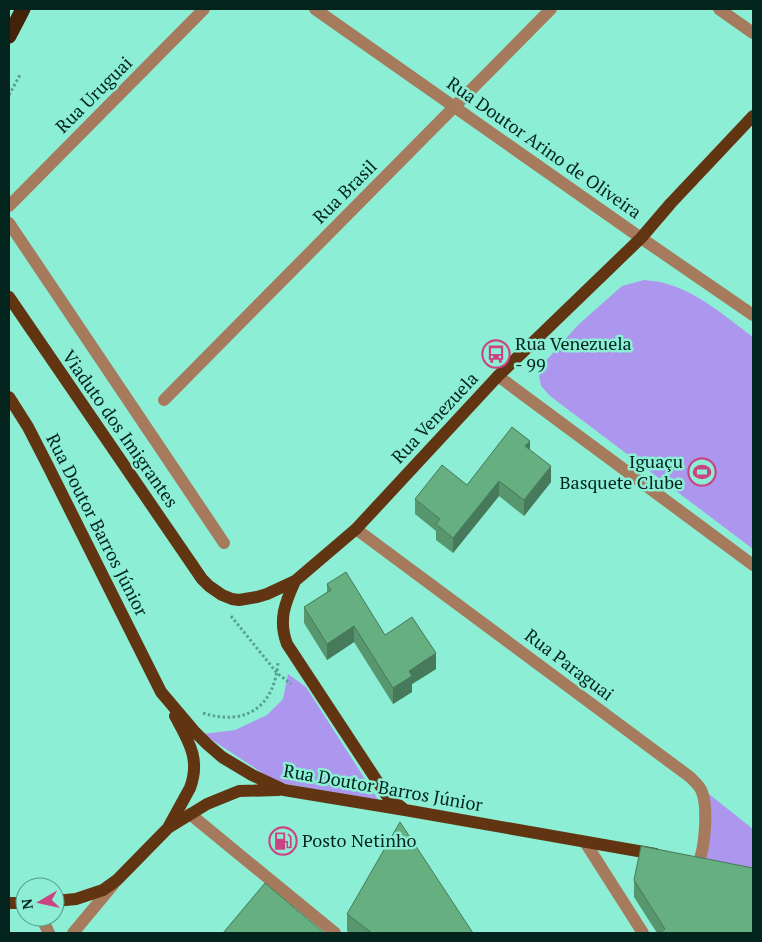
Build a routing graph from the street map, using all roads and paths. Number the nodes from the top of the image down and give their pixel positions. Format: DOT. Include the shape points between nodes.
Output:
graph roads {
  1 [pos="24,9"];
  2 [pos="204,9"];
  3 [pos="315,9"];
  4 [pos="551,9"];
  5 [pos="719,9"];
  6 [pos="753,33"];
  7 [pos="9,36"];
  8 [pos="21,73"];
  9 [pos="9,96"];
  10 [pos="454,106"];
  11 [pos="753,116"];
  12 [pos="9,206"];
  13 [pos="9,224"];
  14 [pos="641,238"];
  15 [pos="9,297"];
  16 [pos="753,315"];
  17 [pos="498,376"];
  18 [pos="9,397"];
  19 [pos="164,400"];
  20 [pos="356,529"];
  21 [pos="224,543"];
  22 [pos="753,565"];
  23 [pos="200,576"];
  24 [pos="295,581"];
  25 [pos="278,659"];
  26 [pos="161,692"];
  27 [pos="199,712"];
  28 [pos="284,790"];
  29 [pos="405,810"];
  30 [pos="190,814"];
  31 [pos="168,828"];
  32 [pos="585,842"];
  33 [pos="666,856"];
  34 [pos="684,859"];
  35 [pos="704,862"];
  36 [pos="117,880"];
  37 [pos="65,901"];
  38 [pos="73,933"];
  39 [pos="335,933"];
  40 [pos="643,933"];
  1 -- 7 [label="highway"];
  2 -- 12 [label="street, Rua Uruguai"];
  3 -- 10 [label="street, Rua Doutor Arino de Oliveira"];
  4 -- 10 [label="street, Rua Brasil"];
  5 -- 6 [label="street"];
  8 -- 9 [label="path"];
  10 -- 14 [label="street, Rua Doutor Arino de Oliveira"];
  10 -- 19 [label="street, Rua Brasil"];
  11 -- 14 [label="main road, Rua Venezuela"];
  13 -- 21 [label="street"];
  14 -- 16 [label="street, Rua Doutor Arino de Oliveira"];
  14 -- 17 [label="main road, Rua Venezuela"];
  15 -- 23 [label="main road, Viaduto dos Imigrantes"];
  17 -- 20 [label="main road, Rua Venezuela"];
  17 -- 22 [label="street"];
  18 -- 26 [label="main road, Rua Doutor Barros Júnior" via="28,427"];
  20 -- 24 [label="main road, Rua Venezuela"];
  20 -- 35 [label="street, Rua Paraguai" via="690,777 700,787 704,800"];
  23 -- 24 [label="main road, Rua Venezuela" via="209,586 232,600 267,594"];
  24 -- 29 [label="main road" via="283,614 287,644 387,796"];
  25 -- 27 [label="path" via="272,690 256,709 242,716 230,717"];
  26 -- 28 [label="main road, Rua Doutor Barros Júnior" via="212,749 236,766"];
  26 -- 31 [label="main road" via="190,744 194,759 192,783"];
  28 -- 29 [label="main road, Rua Doutor Barros Júnior"];
  28 -- 30 [label="main road" via="239,791"];
  29 -- 32 [label="main road, Rua Doutor Barros Júnior"];
  30 -- 31 [label="main road"];
  30 -- 39 [label="street"];
  31 -- 36 [label="main road"];
  32 -- 33 [label="main road, Rua Doutor Barros Júnior"];
  32 -- 40 [label="street"];
  34 -- 35 [label="main road"];
  36 -- 37 [label="main road" via="95,894"];
  36 -- 38 [label="street"];
}
